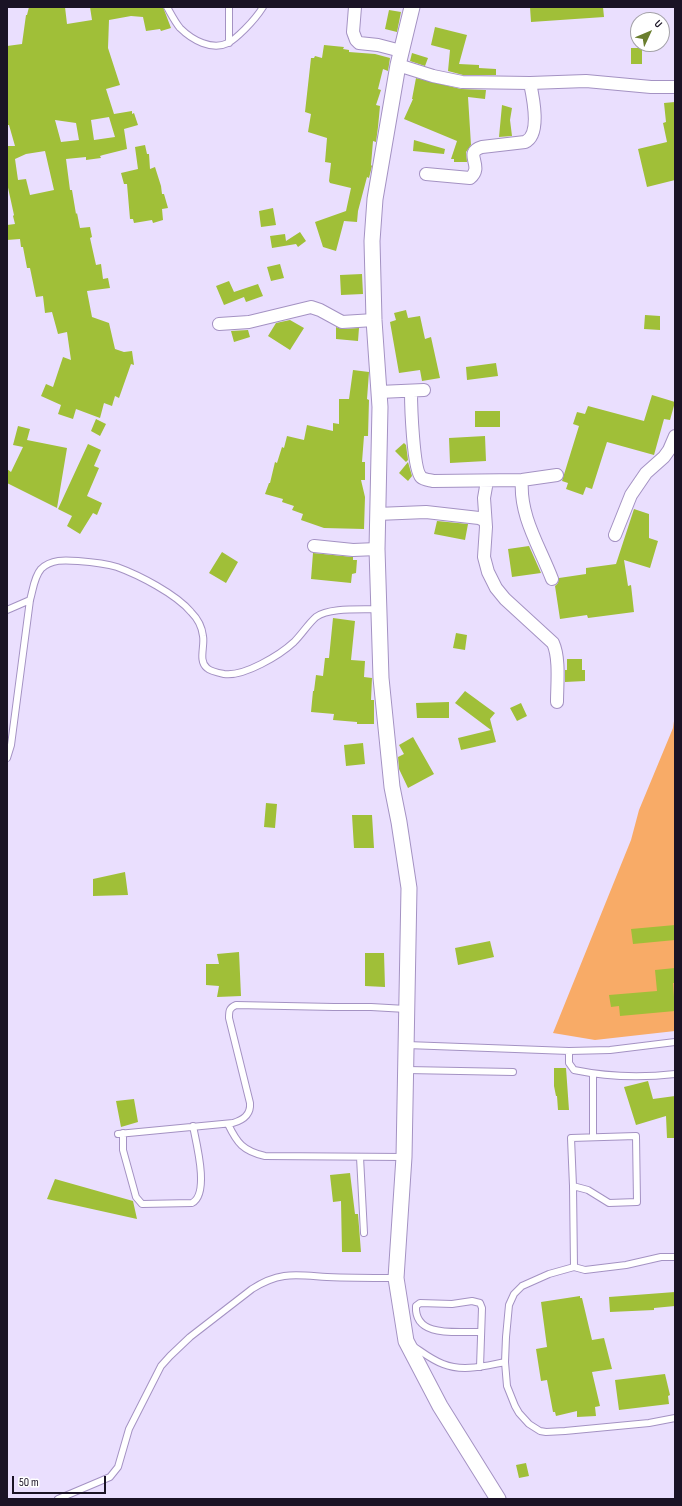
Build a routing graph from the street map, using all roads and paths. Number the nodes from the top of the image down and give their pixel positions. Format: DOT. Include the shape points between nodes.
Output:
graph roads {
  1 [pos="167,7"];
  2 [pos="229,7"];
  3 [pos="262,7"];
  4 [pos="355,7"];
  5 [pos="412,7"];
  6 [pos="229,43"];
  7 [pos="400,58"];
  8 [pos="530,83"];
  9 [pos="675,87"];
  10 [pos="426,174"];
  11 [pos="374,320"];
  12 [pos="218,324"];
  13 [pos="424,390"];
  14 [pos="410,391"];
  15 [pos="379,392"];
  16 [pos="675,436"];
  17 [pos="557,476"];
  18 [pos="522,480"];
  19 [pos="487,481"];
  20 [pos="377,514"];
  21 [pos="485,521"];
  22 [pos="615,535"];
  23 [pos="314,546"];
  24 [pos="377,549"];
  25 [pos="552,579"];
  26 [pos="30,600"];
  27 [pos="379,609"];
  28 [pos="7,610"];
  29 [pos="557,702"];
  30 [pos="7,758"];
  31 [pos="406,1009"];
  32 [pos="675,1042"];
  33 [pos="405,1045"];
  34 [pos="569,1051"];
  35 [pos="405,1070"];
  36 [pos="513,1072"];
  37 [pos="594,1074"];
  38 [pos="675,1074"];
  39 [pos="228,1124"];
  40 [pos="193,1126"];
  41 [pos="593,1137"];
  42 [pos="360,1157"];
  43 [pos="404,1157"];
  44 [pos="573,1186"];
  45 [pos="364,1233"];
  46 [pos="675,1257"];
  47 [pos="574,1267"];
  48 [pos="396,1278"];
  49 [pos="481,1332"];
  50 [pos="406,1341"];
  51 [pos="505,1362"];
  52 [pos="480,1367"];
  53 [pos="675,1418"];
  54 [pos="58,1499"];
  55 [pos="498,1499"];
  1 -- 6 [label="lane" via="179,27 195,40 213,46"];
  2 -- 6 [label="lane"];
  3 -- 6 [label="lane" via="251,23"];
  4 -- 7 [label="street" via="353,32 356,40 359,43 378,45"];
  5 -- 7 [label="street"];
  7 -- 8 [label="street" via="433,76 462,82"];
  7 -- 11 [label="street" via="372,225"];
  8 -- 9 [label="street" via="586,81"];
  8 -- 10 [label="street" via="534,128 530,140 479,148 473,154 476,170 470,178"];
  11 -- 12 [label="street" via="342,322 312,308 249,322"];
  11 -- 15 [label="street"];
  13 -- 14 [label="street"];
  14 -- 15 [label="street"];
  14 -- 19 [label="street" via="416,460 421,477 433,481"];
  15 -- 20 [label="street"];
  16 -- 22 [label="street" via="664,458 646,473 631,495"];
  17 -- 18 [label="street"];
  18 -- 19 [label="street"];
  18 -- 25 [label="street" via="524,512"];
  19 -- 21 [label="street" via="484,498"];
  20 -- 21 [label="street" via="426,512"];
  20 -- 24 [label="street"];
  21 -- 29 [label="street" via="484,557 492,580 505,599 549,638 556,648"];
  23 -- 24 [label="street" via="353,550"];
  24 -- 27 [label="street"];
  26 -- 27 [label="lane" via="37,574 42,568 57,560 92,562 116,567 149,582 191,611 204,637 203,664 208,669 225,674 243,672 275,656 294,641 316,617 324,613"];
  26 -- 28 [label="lane"];
  26 -- 30 [label="lane" via="11,745"];
  27 -- 31 [label="street" via="381,678 392,787 409,888"];
  31 -- 33 [label="street"];
  31 -- 39 [label="lane" via="240,1004 231,1007 229,1018 250,1108 243,1118"];
  32 -- 34 [label="lane" via="610,1050"];
  33 -- 34 [label="lane"];
  33 -- 35 [label="street"];
  34 -- 37 [label="lane" via="569,1063 574,1070"];
  35 -- 36 [label="lane"];
  35 -- 43 [label="street"];
  37 -- 38 [label="lane" via="646,1077"];
  37 -- 41 [label="lane"];
  39 -- 40 [label="lane"];
  39 -- 42 [label="lane" via="235,1139 244,1148 258,1154"];
  40 -- 40 [label="lane" via="120,1134 136,1197 142,1204 192,1203 198,1197 202,1172"];
  41 -- 44 [label="lane" via="571,1138"];
  41 -- 44 [label="lane" via="636,1136 637,1202 609,1203 588,1190"];
  42 -- 43 [label="lane"];
  42 -- 45 [label="lane"];
  43 -- 48 [label="street"];
  44 -- 47 [label="lane"];
  46 -- 47 [label="lane" via="661,1257 585,1270"];
  47 -- 51 [label="lane" via="532,1280 514,1294 508,1312"];
  48 -- 50 [label="street"];
  48 -- 54 [label="lane" via="296,1275 273,1278 257,1286 190,1338 161,1366 129,1429 118,1467 110,1477"];
  49 -- 49 [label="lane" via="482,1306 478,1302 420,1303 416,1306 418,1319 423,1326 441,1331"];
  49 -- 52 [label="lane"];
  50 -- 52 [label="lane" via="442,1364 468,1369"];
  50 -- 55 [label="street" via="440,1406"];
  51 -- 52 [label="lane"];
  51 -- 53 [label="lane" via="507,1386 515,1406 529,1424 540,1431 649,1423"];
}
